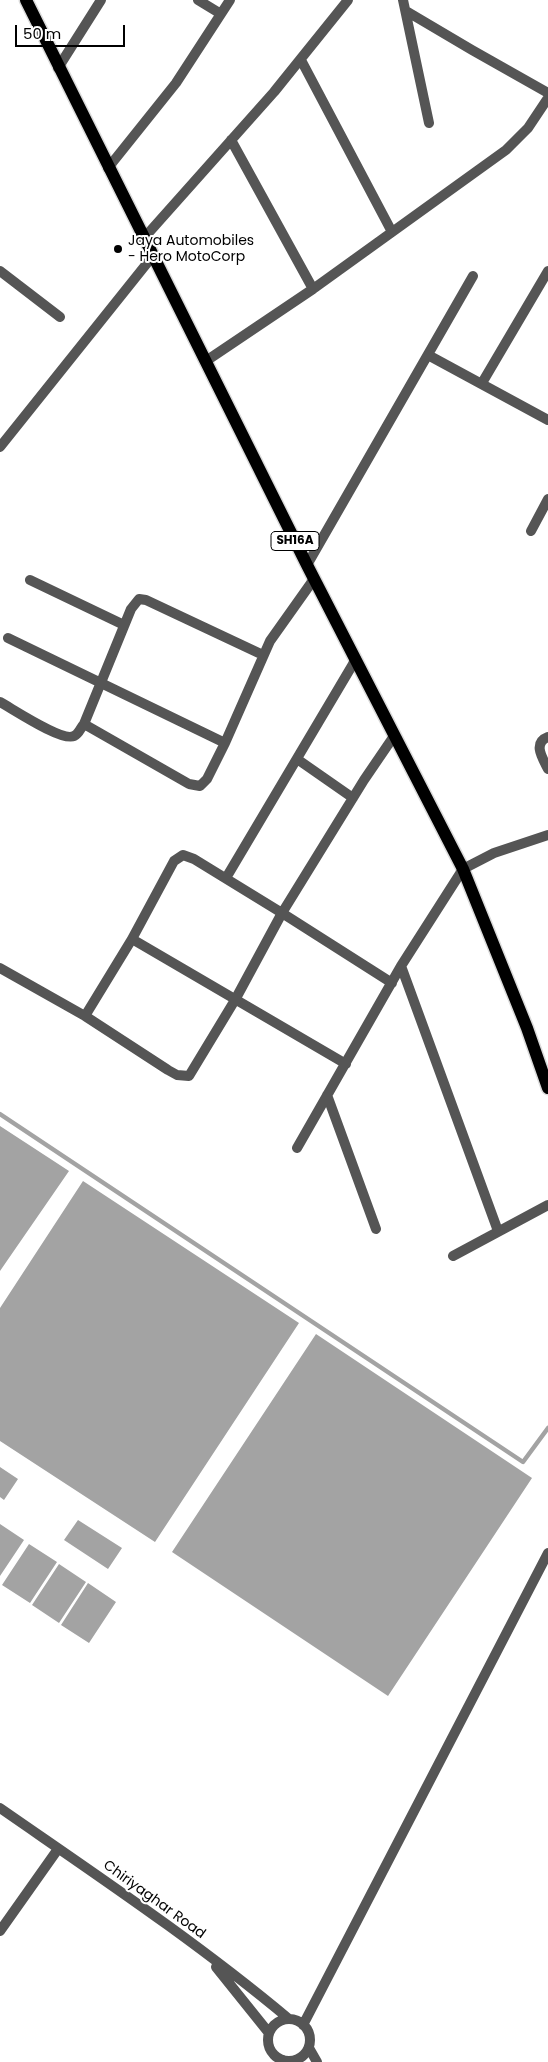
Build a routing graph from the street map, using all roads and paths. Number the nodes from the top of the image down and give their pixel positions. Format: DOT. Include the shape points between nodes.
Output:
graph roads {
  1 [pos="26,0"];
  2 [pos="101,0"];
  3 [pos="198,0"];
  4 [pos="230,0"];
  5 [pos="348,0"];
  6 [pos="403,0"];
  7 [pos="406,10"];
  8 [pos="222,14"];
  9 [pos="301,60"];
  10 [pos="58,68"];
  11 [pos="548,93"];
  12 [pos="548,98"];
  13 [pos="429,123"];
  14 [pos="231,140"];
  15 [pos="108,168"];
  16 [pos="392,232"];
  17 [pos="144,238"];
  18 [pos="152,257"];
  19 [pos="0,271"];
  20 [pos="548,271"];
  21 [pos="473,276"];
  22 [pos="313,290"];
  23 [pos="60,316"];
  24 [pos="428,355"];
  25 [pos="206,361"];
  26 [pos="482,383"];
  27 [pos="548,420"];
  28 [pos="0,447"];
  29 [pos="548,499"];
  30 [pos="531,530"];
  31 [pos="307,565"];
  32 [pos="314,579"];
  33 [pos="30,580"];
  34 [pos="124,625"];
  35 [pos="8,638"];
  36 [pos="263,655"];
  37 [pos="356,659"];
  38 [pos="99,682"];
  39 [pos="0,702"];
  40 [pos="84,724"];
  41 [pos="394,736"];
  42 [pos="548,738"];
  43 [pos="225,743"];
  44 [pos="297,759"];
  45 [pos="548,769"];
  46 [pos="353,798"];
  47 [pos="548,834"];
  48 [pos="463,869"];
  49 [pos="226,878"];
  50 [pos="282,913"];
  51 [pos="132,939"];
  52 [pos="401,966"];
  53 [pos="0,968"];
  54 [pos="392,983"];
  55 [pos="235,1000"];
  56 [pos="85,1016"];
  57 [pos="346,1064"];
  58 [pos="548,1088"];
  59 [pos="327,1095"];
  60 [pos="297,1148"];
  61 [pos="548,1205"];
  62 [pos="376,1229"];
  63 [pos="498,1231"];
  64 [pos="454,1256"];
  65 [pos="548,1553"];
  66 [pos="0,1808"];
  67 [pos="58,1849"];
  68 [pos="0,1930"];
  69 [pos="207,1956"];
  70 [pos="289,2019"];
  71 [pos="304,2025"];
  72 [pos="270,2033"];
  73 [pos="309,2048"];
  74 [pos="286,2061"];
  75 [pos="317,2062"];
  1 -- 10 [label="main road, SH16A"];
  2 -- 10 [label="street"];
  3 -- 8 [label="street"];
  4 -- 8 [label="street"];
  5 -- 9 [label="street"];
  6 -- 7 [label="street"];
  7 -- 11 [label="street"];
  7 -- 13 [label="street"];
  8 -- 15 [label="street" via="176,82"];
  9 -- 14 [label="street"];
  9 -- 16 [label="street"];
  10 -- 15 [label="main road, SH16A"];
  12 -- 16 [label="street" via="515,142"];
  14 -- 17 [label="street"];
  14 -- 22 [label="street"];
  15 -- 17 [label="main road, SH16A"];
  16 -- 22 [label="street"];
  17 -- 18 [label="main road, SH16A"];
  18 -- 25 [label="main road, SH16A"];
  18 -- 28 [label="street"];
  19 -- 23 [label="street"];
  20 -- 26 [label="street"];
  21 -- 24 [label="street"];
  22 -- 25 [label="street"];
  24 -- 26 [label="street"];
  24 -- 31 [label="street"];
  25 -- 31 [label="main road, SH16A"];
  26 -- 27 [label="street"];
  29 -- 30 [label="street"];
  31 -- 32 [label="main road, SH16A"];
  32 -- 36 [label="street"];
  32 -- 37 [label="main road, SH16A"];
  33 -- 34 [label="street"];
  34 -- 36 [label="street" via="136,601 146,600"];
  34 -- 38 [label="street"];
  35 -- 38 [label="street"];
  36 -- 43 [label="street"];
  37 -- 41 [label="main road, SH16A"];
  37 -- 44 [label="street"];
  38 -- 40 [label="street"];
  38 -- 43 [label="street"];
  39 -- 40 [label="street" via="65,736 74,736"];
  40 -- 43 [label="street" via="194,786 200,786 207,779"];
  41 -- 46 [label="street"];
  41 -- 48 [label="main road, SH16A"];
  42 -- 45 [label="street" via="539,746"];
  44 -- 46 [label="street"];
  44 -- 49 [label="street"];
  46 -- 50 [label="street"];
  47 -- 48 [label="street" via="494,853"];
  48 -- 52 [label="street"];
  48 -- 58 [label="main road, SH16A"];
  49 -- 50 [label="street"];
  49 -- 51 [label="street" via="188,856 177,858"];
  50 -- 54 [label="street"];
  50 -- 55 [label="street"];
  51 -- 55 [label="street"];
  51 -- 56 [label="street"];
  52 -- 54 [label="street"];
  52 -- 63 [label="street"];
  53 -- 56 [label="street"];
  54 -- 57 [label="street"];
  55 -- 56 [label="street" via="192,1074 186,1077 168,1070"];
  55 -- 57 [label="street"];
  57 -- 59 [label="street"];
  59 -- 60 [label="street"];
  59 -- 62 [label="street"];
  61 -- 63 [label="street"];
  63 -- 64 [label="street"];
  65 -- 71 [label="street"];
  66 -- 67 [label="street, Chiriyaghar Road"];
  67 -- 68 [label="street"];
  67 -- 69 [label="street, Chiriyaghar Road"];
  69 -- 70 [label="street, Chiriyaghar Road"];
  69 -- 72 [label="street"];
  70 -- 71 [label="street"];
  70 -- 72 [label="street" via="280,2021"];
  71 -- 73 [label="street" via="310,2040"];
  72 -- 74 [label="street" via="268,2041 274,2056"];
  73 -- 74 [label="street" via="298,2059"];
  73 -- 75 [label="street"];
}
